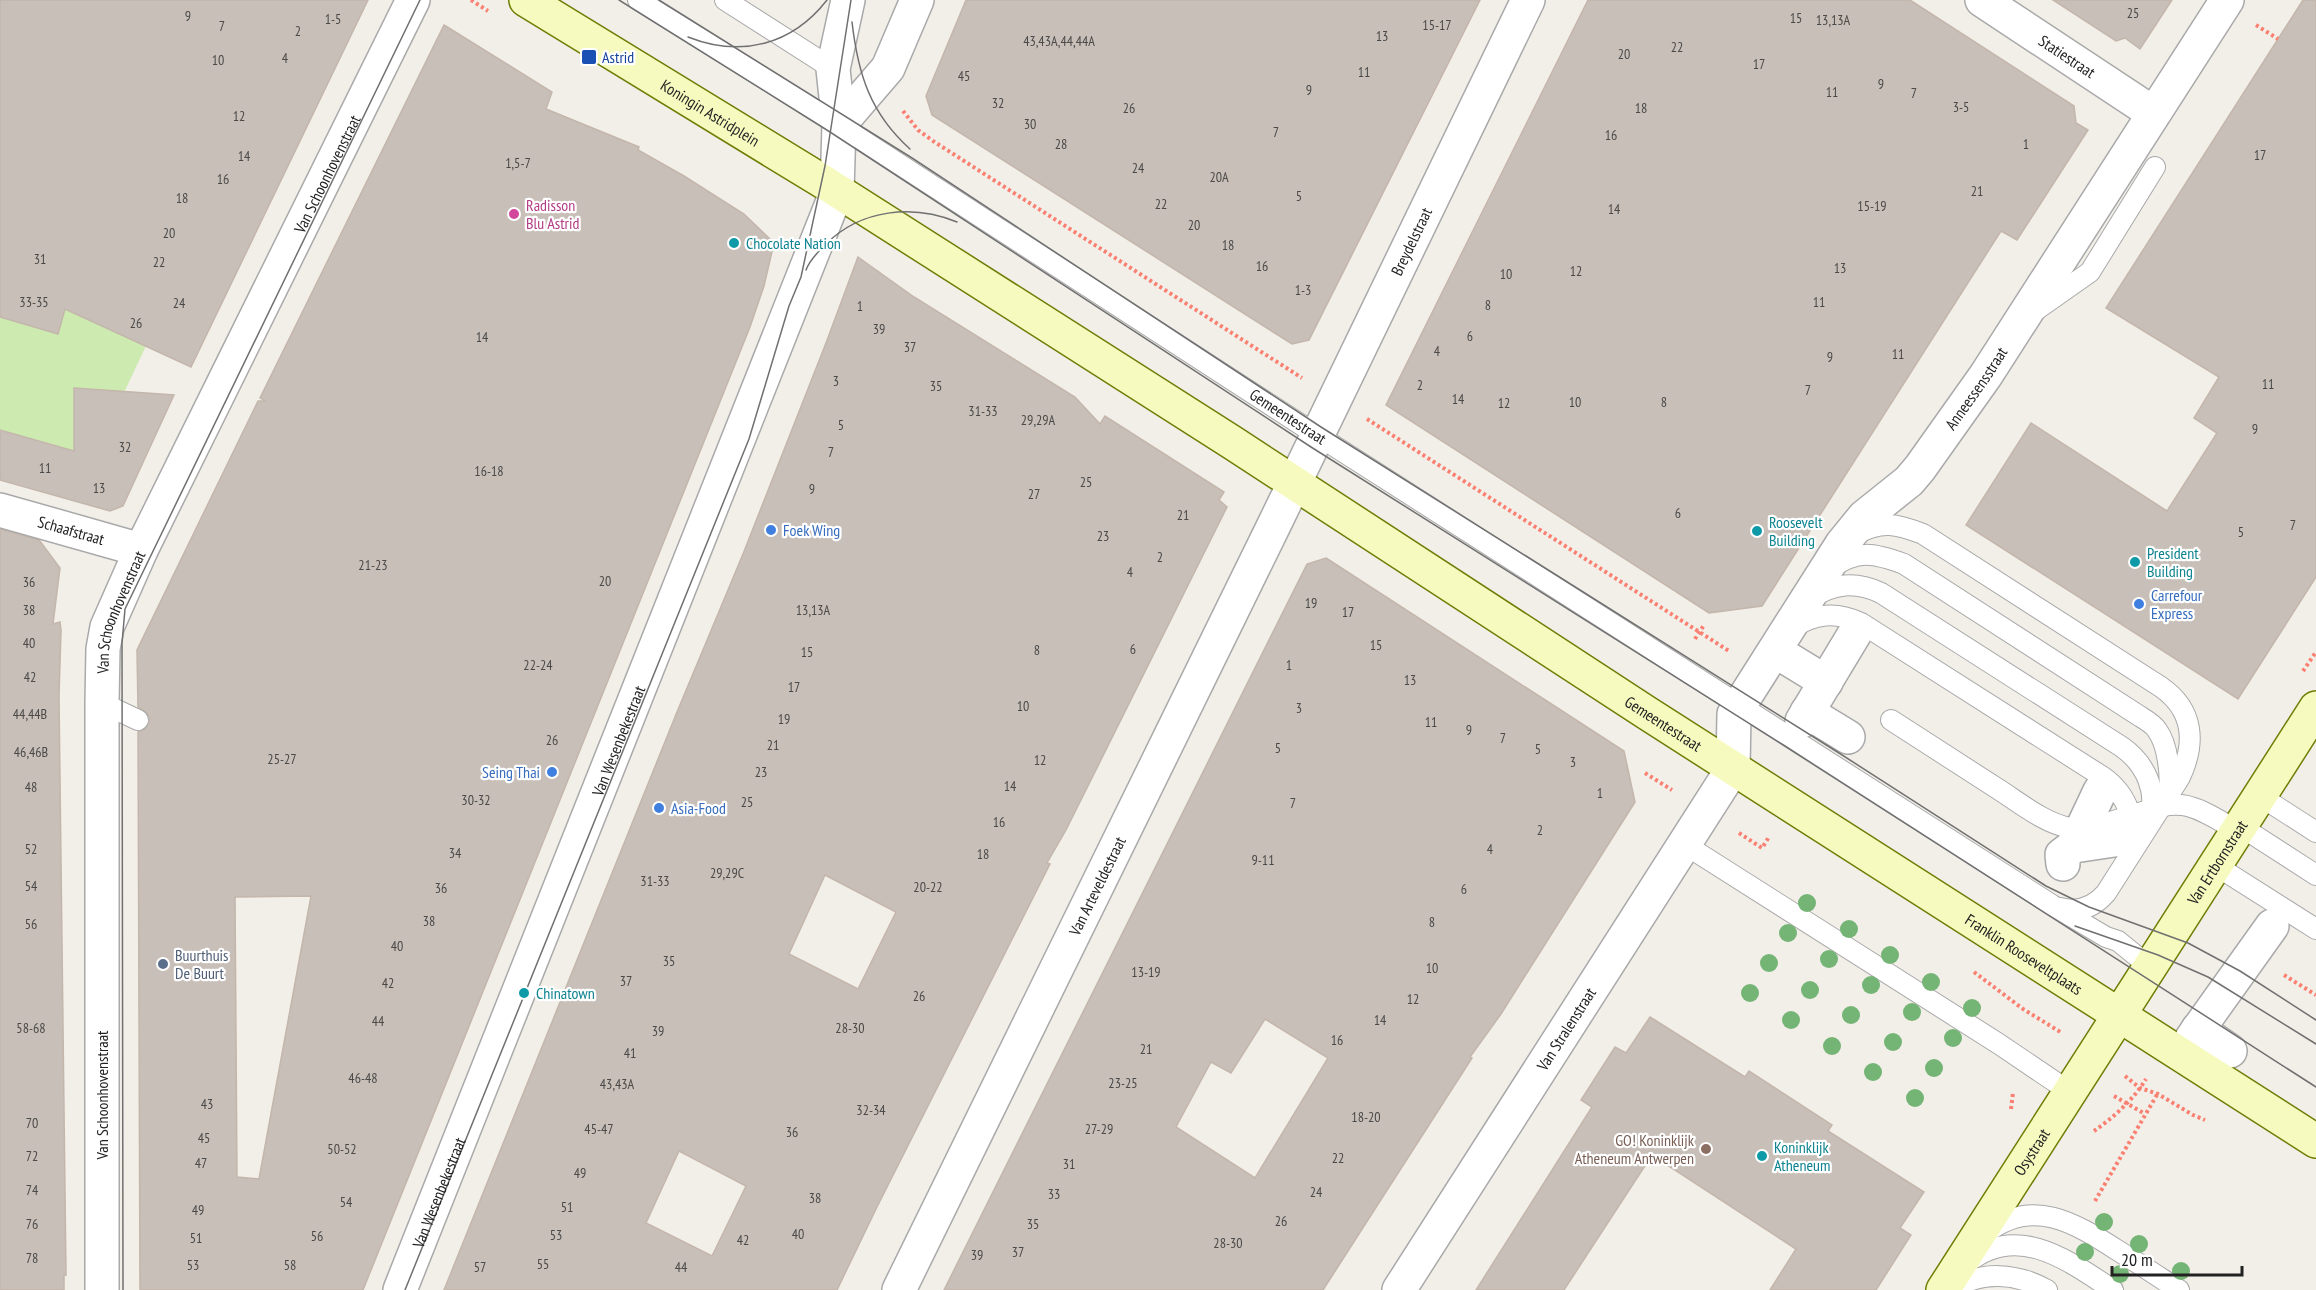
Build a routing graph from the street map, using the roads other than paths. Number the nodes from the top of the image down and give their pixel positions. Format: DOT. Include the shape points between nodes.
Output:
graph roads {
  1 [pos="413,0"];
  2 [pos="526,0"];
  3 [pos="638,0"];
  4 [pos="725,0"];
  5 [pos="848,0"];
  6 [pos="916,0"];
  7 [pos="1528,0"];
  8 [pos="1982,0"];
  9 [pos="2227,0"];
  10 [pos="833,69"];
  11 [pos="2153,113"];
  12 [pos="839,125"];
  13 [pos="2155,167"];
  14 [pos="837,191"];
  15 [pos="2022,319"];
  16 [pos="1317,435"];
  17 [pos="1294,482"];
  18 [pos="0,510"];
  19 [pos="141,550"];
  20 [pos="1837,552"];
  21 [pos="1818,582"];
  22 [pos="1798,612"];
  23 [pos="1855,633"];
  24 [pos="1785,651"];
  25 [pos="1826,682"];
  26 [pos="102,703"];
  27 [pos="1740,704"];
  28 [pos="2316,708"];
  29 [pos="138,720"];
  30 [pos="1891,720"];
  31 [pos="1848,737"];
  32 [pos="1732,768"];
  33 [pos="2100,791"];
  34 [pos="2260,796"];
  35 [pos="2161,803"];
  36 [pos="2239,829"];
  37 [pos="2316,832"];
  38 [pos="2127,840"];
  39 [pos="1684,844"];
  40 [pos="2073,846"];
  41 [pos="2216,864"];
  42 [pos="2316,875"];
  43 [pos="2052,905"];
  44 [pos="2272,926"];
  45 [pos="2316,929"];
  46 [pos="2150,967"];
  47 [pos="2119,1015"];
  48 [pos="2230,1051"];
  49 [pos="2070,1092"];
  50 [pos="2316,1142"];
  51 [pos="1965,1256"];
  52 [pos="1947,1289"];
  53 [pos="102,1290"];
  54 [pos="400,1290"];
  55 [pos="899,1290"];
  56 [pos="1399,1290"];
  57 [pos="2047,1290"];
  58 [pos="2113,1290"];
  59 [pos="2180,1290"];
  1 -- 19 [label="street, Van Schoonhovenstraat"];
  2 -- 14 [label="main road, Koningin Astridplein"];
  3 -- 12 [label="lane"];
  4 -- 10 [label="lane"];
  5 -- 10 [label="street"];
  6 -- 12 [label="street" via="888,68"];
  7 -- 16 [label="street, Breydelstraat"];
  8 -- 11 [label="street, Statiestraat"];
  9 -- 11 [label="street, Anneessensstraat"];
  10 -- 12 [label="street"];
  11 -- 15 [label="street, Anneessensstraat"];
  12 -- 14 [label="street"];
  12 -- 16 [label="lane, Gemeentestraat"];
  13 -- 15 [label="lane" via="2090,272"];
  14 -- 17 [label="main road, Gemeentestraat"];
  14 -- 54 [label="street, Van Wesenbekestraat"];
  15 -- 20 [label="street, Anneessensstraat" via="1933,452 1909,481 1853,529"];
  16 -- 17 [label="street, Breydelstraat"];
  16 -- 27 [label="lane, Gemeentestraat"];
  17 -- 32 [label="main road, Gemeentestraat"];
  17 -- 55 [label="street, Van Arteveldestraat"];
  18 -- 19 [label="street, Schaafstraat"];
  19 -- 26 [label="street, Van Schoonhovenstraat" via="107,627"];
  20 -- 21 [label="street, Anneessensstraat"];
  20 -- 35 [label="lane" via="1867,528 1905,526 2165,690 2186,718 2191,738 2189,758"];
  21 -- 22 [label="street, Anneessensstraat"];
  21 -- 35 [label="lane" via="1848,558 1886,556 2142,717 2157,730 2169,764 2170,779"];
  22 -- 24 [label="street, Anneessensstraat"];
  22 -- 35 [label="lane" via="1828,588 1847,584 1881,592 2126,750 2138,760 2148,778 2152,798"];
  23 -- 25 [label="street"];
  24 -- 25 [label="street"];
  24 -- 27 [label="street, Anneessensstraat"];
  24 -- 38 [label="lane" via="1792,628 1809,618 1828,614 1861,622 2107,780 2129,808"];
  25 -- 31 [label="street" via="1804,716"];
  26 -- 29 [label="lane"];
  26 -- 53 [label="street, Van Schoonhovenstraat"];
  27 -- 32 [label="street, Anneessensstraat" via="1734,714"];
  27 -- 43 [label="lane"];
  28 -- 34 [label="main road, Van Ertbornstraat"];
  30 -- 40 [label="lane" via="2052,823 2069,828"];
  32 -- 39 [label="street, Van Stralenstraat"];
  32 -- 47 [label="main road, Franklin Rooseveltplaats"];
  33 -- 40 [label="street"];
  34 -- 36 [label="main road, Van Ertbornstraat"];
  34 -- 37 [label="lane"];
  35 -- 36 [label="lane" via="2196,807"];
  35 -- 38 [label="lane"];
  36 -- 41 [label="main road, Van Ertbornstraat"];
  36 -- 42 [label="lane"];
  38 -- 40 [label="street"];
  38 -- 43 [label="lane" via="2106,893 2098,902 2076,910"];
  39 -- 49 [label="lane"];
  39 -- 56 [label="street, Van Stralenstraat"];
  41 -- 45 [label="lane"];
  41 -- 46 [label="main road, Van Ertbornstraat"];
  43 -- 46 [label="lane" via="2118,941"];
  44 -- 48 [label="street" via="2195,1034"];
  46 -- 47 [label="main road, Van Ertbornstraat"];
  47 -- 49 [label="main road, Osystraat"];
  47 -- 50 [label="main road, Franklin Rooseveltplaats"];
  49 -- 51 [label="main road, Osystraat"];
  51 -- 52 [label="main road, Osystraat"];
  51 -- 59 [label="lane" via="1992,1228 2009,1220 2047,1216 2083,1228"];
  52 -- 57 [label="lane" via="1989,1276 2008,1276"];
  52 -- 58 [label="lane" via="1958,1271 1973,1258 1990,1250 2028,1246 2064,1258"];
}
